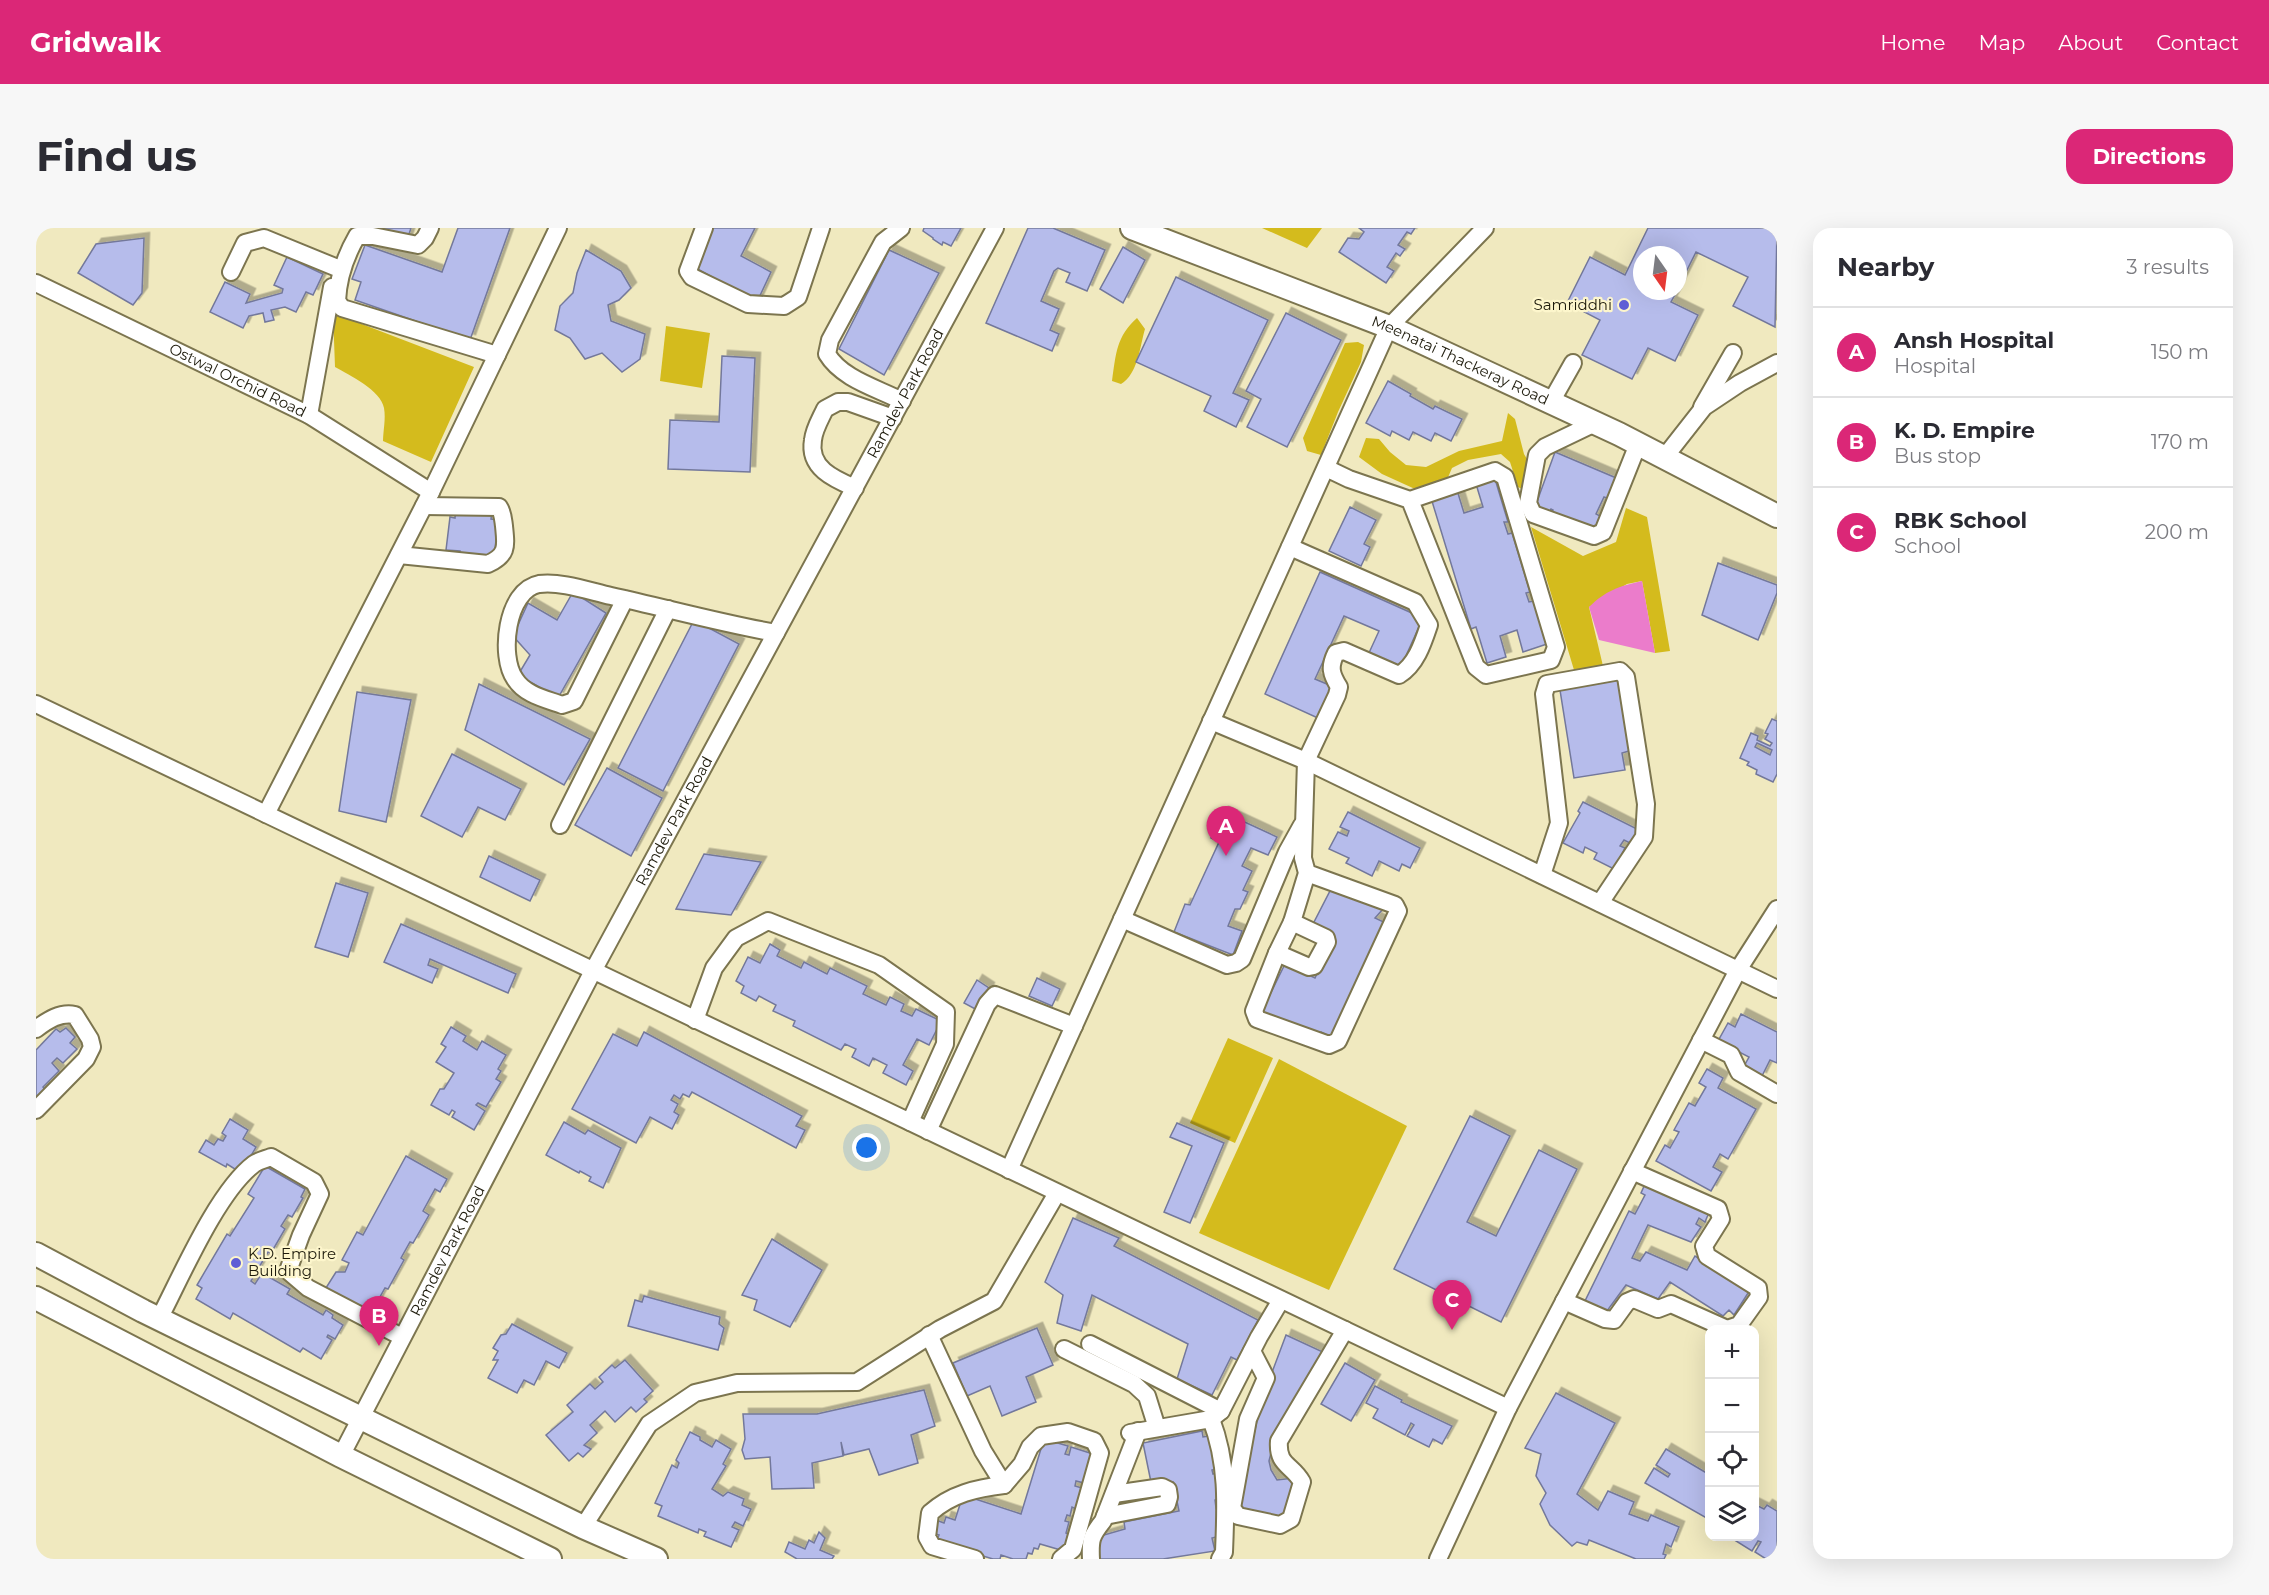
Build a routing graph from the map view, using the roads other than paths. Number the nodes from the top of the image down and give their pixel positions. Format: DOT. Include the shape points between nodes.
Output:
graph roads {
  1 [pos="430,228"];
  2 [pos="558,228"];
  3 [pos="704,228"];
  4 [pos="821,228"];
  5 [pos="901,228"];
  6 [pos="995,228"];
  7 [pos="1132,228"];
  8 [pos="1485,228"];
  9 [pos="354,231"];
  10 [pos="335,267"];
  11 [pos="231,272"];
  12 [pos="36,283"];
  13 [pos="1389,327"];
  14 [pos="1733,353"];
  15 [pos="497,356"];
  16 [pos="1573,363"];
  17 [pos="1777,363"];
  18 [pos="902,401"];
  19 [pos="1551,402"];
  20 [pos="1699,413"];
  21 [pos="309,415"];
  22 [pos="893,418"];
  23 [pos="1595,423"];
  24 [pos="1638,444"];
  25 [pos="1664,458"];
  26 [pos="1326,468"];
  27 [pos="855,488"];
  28 [pos="428,499"];
  29 [pos="1410,500"];
  30 [pos="1777,516"];
  31 [pos="1290,547"];
  32 [pos="399,555"];
  33 [pos="625,599"];
  34 [pos="668,609"];
  35 [pos="776,633"];
  36 [pos="36,704"];
  37 [pos="1211,721"];
  38 [pos="1306,761"];
  39 [pos="266,814"];
  40 [pos="1304,821"];
  41 [pos="560,825"];
  42 [pos="1307,873"];
  43 [pos="1542,875"];
  44 [pos="1600,903"];
  45 [pos="1777,909"];
  46 [pos="1122,919"];
  47 [pos="1292,921"];
  48 [pos="1277,953"];
  49 [pos="593,970"];
  50 [pos="1738,970"];
  51 [pos="1777,989"];
  52 [pos="695,1020"];
  53 [pos="1074,1026"];
  54 [pos="36,1029"];
  55 [pos="1701,1040"];
  56 [pos="1777,1094"];
  57 [pos="36,1110"];
  58 [pos="910,1122"];
  59 [pos="928,1131"];
  60 [pos="1009,1170"];
  61 [pos="1632,1171"];
  62 [pos="1057,1193"];
  63 [pos="36,1254"];
  64 [pos="36,1298"];
  65 [pos="1281,1300"];
  66 [pos="1564,1301"];
  67 [pos="159,1319"];
  68 [pos="1345,1330"];
  69 [pos="929,1335"];
  70 [pos="402,1337"];
  71 [pos="1090,1344"];
  72 [pos="1064,1349"];
  73 [pos="1252,1351"];
  74 [pos="1508,1408"];
  75 [pos="1216,1415"];
  76 [pos="360,1417"];
  77 [pos="1156,1428"];
  78 [pos="340,1456"];
  79 [pos="1004,1485"];
  80 [pos="1114,1494"];
  81 [pos="1105,1516"];
  82 [pos="583,1527"];
  83 [pos="550,1559"];
  84 [pos="656,1559"];
  85 [pos="975,1559"];
  86 [pos="1061,1559"];
  87 [pos="1091,1559"];
  88 [pos="1220,1559"];
  89 [pos="1438,1559"];
  1 -- 9 [label="street" via="418,245"];
  2 -- 15 [label="street"];
  3 -- 4 [label="street" via="688,271 692,277 748,304 784,306 798,297"];
  5 -- 18 [label="street" via="883,242 830,340 827,354 846,374"];
  6 -- 18 [label="street, Ramdev Park Road"];
  7 -- 13 [label="main road, Meenatai Thackeray Road"];
  8 -- 13 [label="street"];
  9 -- 10 [label="street"];
  9 -- 15 [label="street" via="337,290 342,308"];
  10 -- 11 [label="street" via="264,238 245,243"];
  10 -- 21 [label="street"];
  12 -- 21 [label="street, Ostwal Orchid Road"];
  13 -- 19 [label="main road, Meenatai Thackeray Road"];
  13 -- 26 [label="street"];
  14 -- 20 [label="street"];
  15 -- 28 [label="street"];
  16 -- 19 [label="street"];
  17 -- 20 [label="street" via="1740,383"];
  18 -- 22 [label="street, Ramdev Park Road"];
  19 -- 23 [label="main road, Meenatai Thackeray Road"];
  20 -- 25 [label="street"];
  21 -- 28 [label="street, Ostwal Orchid Road"];
  22 -- 27 [label="street, Ramdev Park Road"];
  22 -- 27 [label="street" via="848,402 825,409 812,440 814,456 824,473"];
  23 -- 24 [label="main road, Meenatai Thackeray Road"];
  23 -- 24 [label="street" via="1545,447 1537,455 1528,504 1533,514 1594,536 1603,532"];
  24 -- 25 [label="main road, Meenatai Thackeray Road"];
  25 -- 30 [label="main road, Meenatai Thackeray Road"];
  26 -- 29 [label="street"];
  26 -- 31 [label="street"];
  27 -- 35 [label="street, Ramdev Park Road"];
  28 -- 32 [label="street"];
  28 -- 32 [label="street" via="499,507 506,547 502,555 488,564"];
  29 -- 29 [label="street" via="1495,471 1505,477 1556,647 1551,660 1486,675 1476,666"];
  31 -- 37 [label="street"];
  31 -- 38 [label="street" via="1415,602 1429,625 1421,649 1398,675 1344,651 1336,653 1330,664 1339,687 1337,695"];
  32 -- 39 [label="street"];
  33 -- 33 [label="street" via="555,584 537,585 524,593 515,601 506,649 516,681 530,693 562,705 573,700"];
  33 -- 34 [label="street"];
  34 -- 35 [label="street"];
  34 -- 41 [label="street"];
  35 -- 49 [label="street, Ramdev Park Road"];
  36 -- 39 [label="street"];
  37 -- 38 [label="street"];
  37 -- 46 [label="street"];
  38 -- 40 [label="street"];
  38 -- 43 [label="street"];
  39 -- 49 [label="street"];
  40 -- 42 [label="street" via="1303,858"];
  40 -- 46 [label="street" via="1242,959 1236,963 1227,965"];
  42 -- 47 [label="street"];
  42 -- 48 [label="street" via="1395,905 1398,911 1338,1041 1329,1045 1257,1019 1254,1011"];
  43 -- 44 [label="street"];
  43 -- 44 [label="street" via="1559,823 1544,694 1548,684 1620,671 1626,676 1641,765 1646,804 1644,837"];
  44 -- 50 [label="street"];
  45 -- 50 [label="street"];
  46 -- 53 [label="street"];
  47 -- 48 [label="street"];
  47 -- 48 [label="street" via="1327,942 1314,966"];
  49 -- 52 [label="street"];
  49 -- 70 [label="street, Ramdev Park Road"];
  50 -- 51 [label="street"];
  50 -- 55 [label="street"];
  52 -- 58 [label="street"];
  52 -- 58 [label="street" via="714,968 736,938 768,921 879,964 946,1012 945,1044"];
  53 -- 59 [label="street" via="995,995 987,1004"];
  53 -- 60 [label="street"];
  54 -- 57 [label="street" via="58,1016 75,1015 92,1047 86,1059"];
  55 -- 56 [label="street" via="1731,1055 1739,1072"];
  55 -- 61 [label="street"];
  58 -- 59 [label="street"];
  59 -- 60 [label="street"];
  60 -- 62 [label="street"];
  61 -- 66 [label="street"];
  61 -- 66 [label="street" via="1718,1209 1721,1219 1704,1246 1707,1256 1758,1288 1759,1297 1739,1325 1727,1329 1671,1304 1658,1309 1634,1299 1614,1320"];
  62 -- 65 [label="street"];
  62 -- 69 [label="street" via="994,1301"];
  63 -- 67 [label="main road"];
  64 -- 78 [label="main road"];
  65 -- 68 [label="street"];
  65 -- 73 [label="street"];
  66 -- 74 [label="street"];
  67 -- 70 [label="street" via="202,1235 232,1187 255,1164 271,1157 314,1182 320,1194 288,1271 308,1288"];
  67 -- 76 [label="main road"];
  68 -- 73 [label="street" via="1279,1441 1282,1462 1302,1482 1291,1520 1280,1525 1238,1516 1232,1508 1248,1419 1266,1378"];
  68 -- 74 [label="street"];
  69 -- 79 [label="street" via="983,1451"];
  69 -- 82 [label="street" via="857,1382 737,1383 695,1393 649,1424"];
  70 -- 76 [label="street, Ramdev Park Road"];
  71 -- 75 [label="street"];
  72 -- 77 [label="street" via="1134,1384 1147,1396"];
  73 -- 75 [label="street"];
  74 -- 89 [label="street"];
  75 -- 77 [label="street"];
  75 -- 88 [label="street" via="1227,1492 1224,1552"];
  76 -- 78 [label="street, Ramdev Park Road"];
  76 -- 82 [label="main road"];
  77 -- 80 [label="street" via="1134,1432"];
  78 -- 83 [label="main road"];
  79 -- 85 [label="street" via="978,1488 942,1502 930,1513 927,1537 932,1546"];
  79 -- 86 [label="street" via="1041,1436 1068,1432 1094,1441 1100,1453 1073,1549"];
  80 -- 81 [label="street"];
  80 -- 81 [label="street" via="1162,1487 1168,1490 1169,1497 1167,1504"];
  81 -- 87 [label="street" via="1090,1542"];
  82 -- 84 [label="main road"];
}
